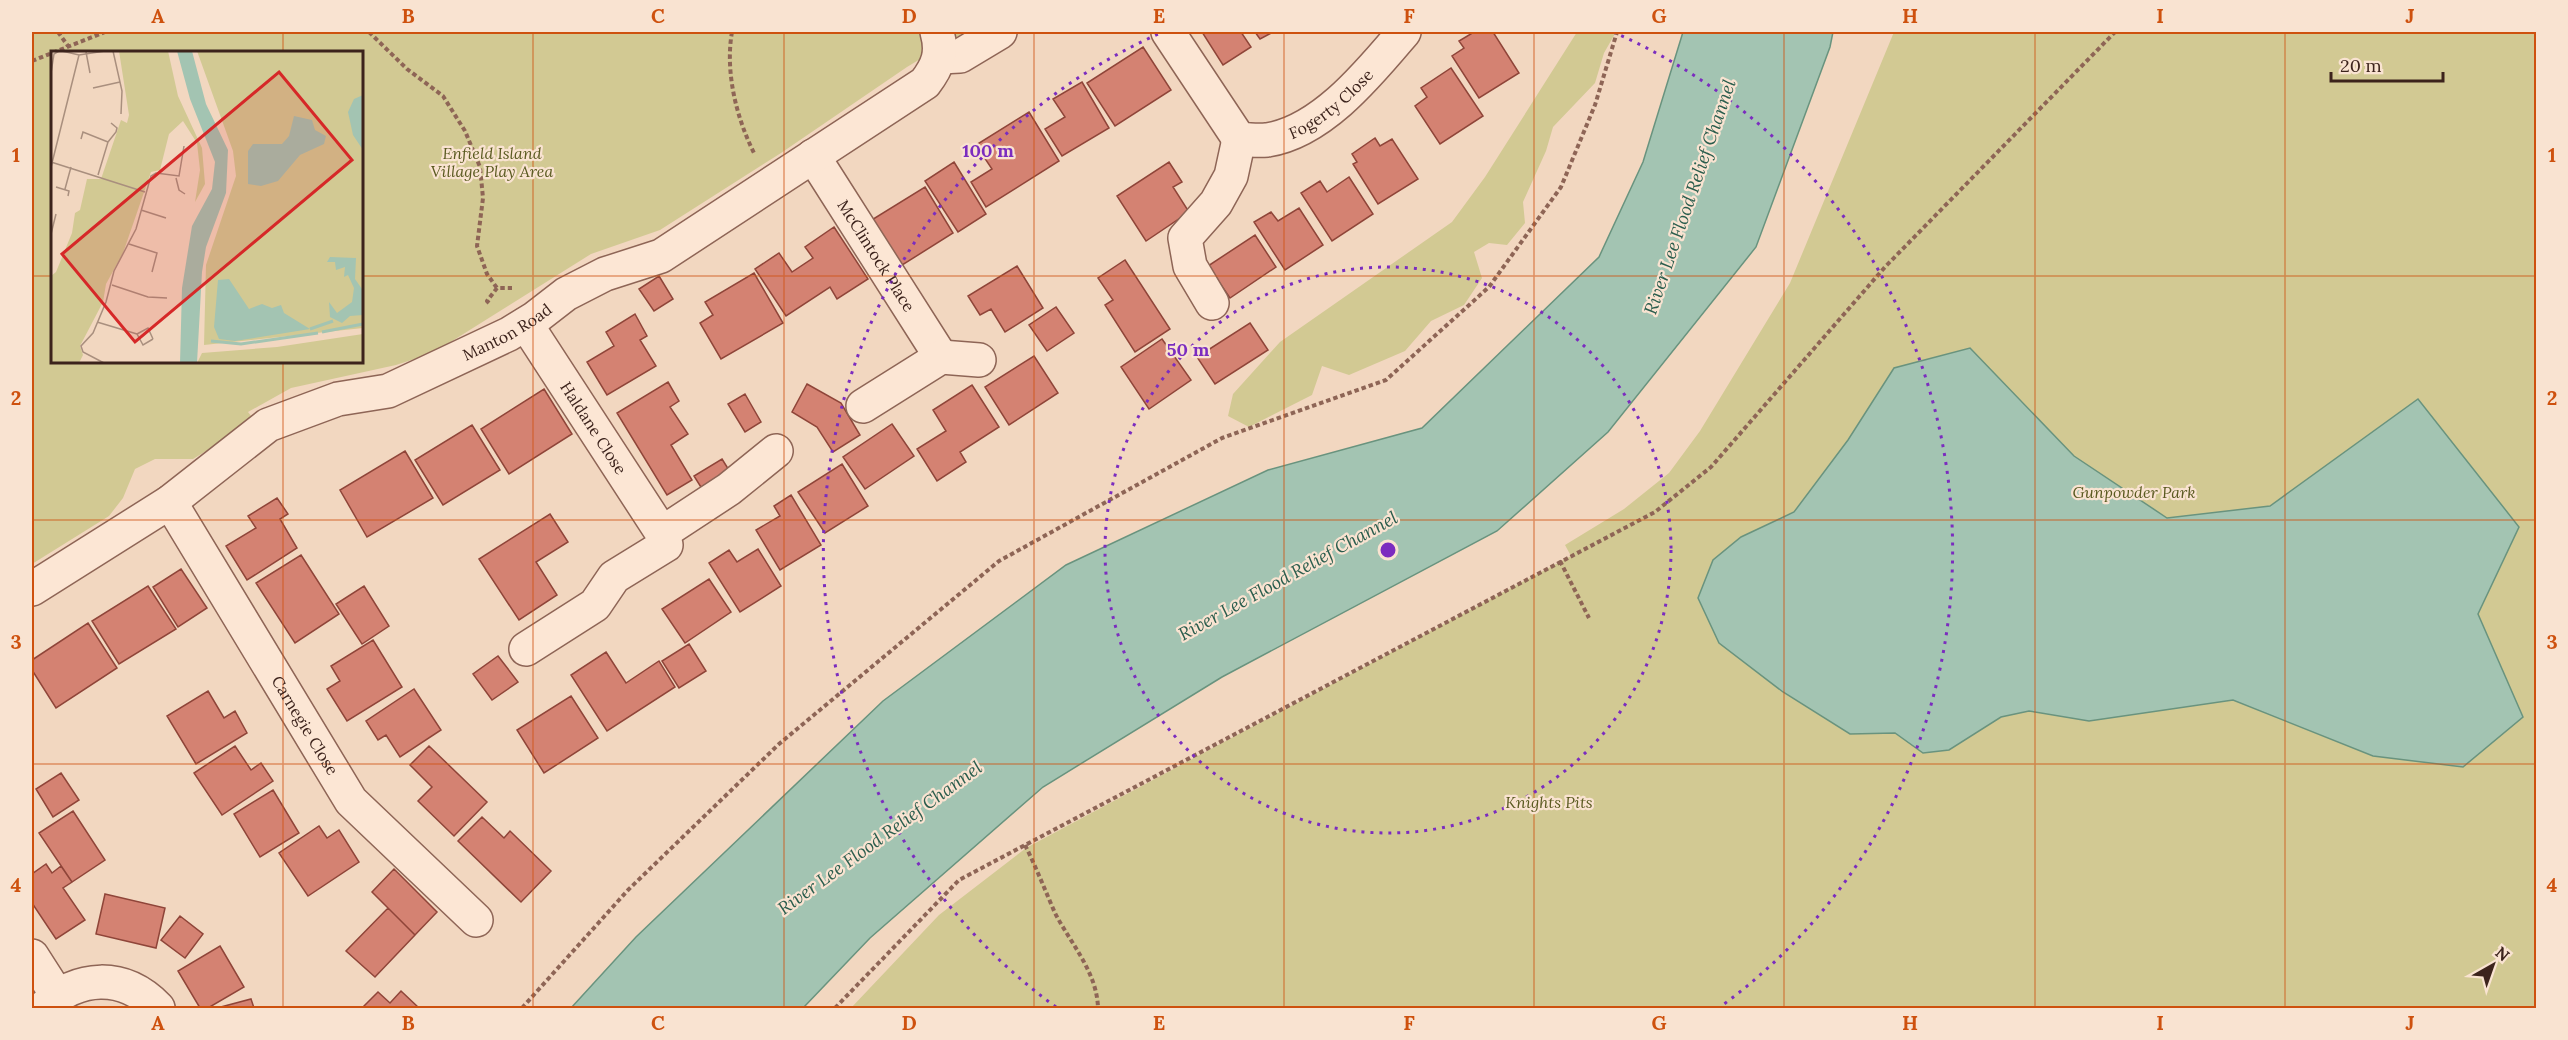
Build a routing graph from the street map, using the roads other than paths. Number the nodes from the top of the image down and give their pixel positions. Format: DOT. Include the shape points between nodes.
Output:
graph roads {
  1 [pos="1000,32"];
  2 [pos="1168,32"];
  3 [pos="1404,32"];
  4 [pos="938,44"];
  5 [pos="1239,139"];
  6 [pos="813,156"];
  7 [pos="1212,303"];
  8 [pos="526,324"];
  9 [pos="940,357"];
  10 [pos="979,360"];
  11 [pos="863,406"];
  12 [pos="776,451"];
  13 [pos="170,502"];
  14 [pos="662,533"];
  15 [pos="32,589"];
  16 [pos="526,649"];
  17 [pos="476,920"];
  18 [pos="32,956"];
  19 [pos="50,1002"];
  20 [pos="158,1008"];
  1 -- 4 [label="street" via="960,56"];
  2 -- 5 [label="street"];
  3 -- 5 [label="street, Fogerty Close" via="1362,81 1328,110 1288,135 1265,141"];
  4 -- 6 [label="street, Manton Road" via="936,69 925,83"];
  5 -- 7 [label="street" via="1231,176 1216,203 1185,238 1190,266"];
  6 -- 8 [label="street, Manton Road" via="661,256 605,274 566,294"];
  6 -- 9 [label="street, McClintock Place"];
  8 -- 13 [label="street, Manton Road" via="388,391 338,399 268,425"];
  8 -- 14 [label="street, Haldane Close"];
  9 -- 10 [label="street"];
  9 -- 11 [label="street"];
  12 -- 14 [label="street" via="729,489"];
  13 -- 15 [label="street, Manton Road"];
  13 -- 17 [label="street, Carnegie Close" via="351,801"];
  14 -- 16 [label="street" via="666,545 615,577 595,605"];
  18 -- 19 [label="street"];
  19 -- 20 [label="street" via="79,985 103,982 127,986"];
}
